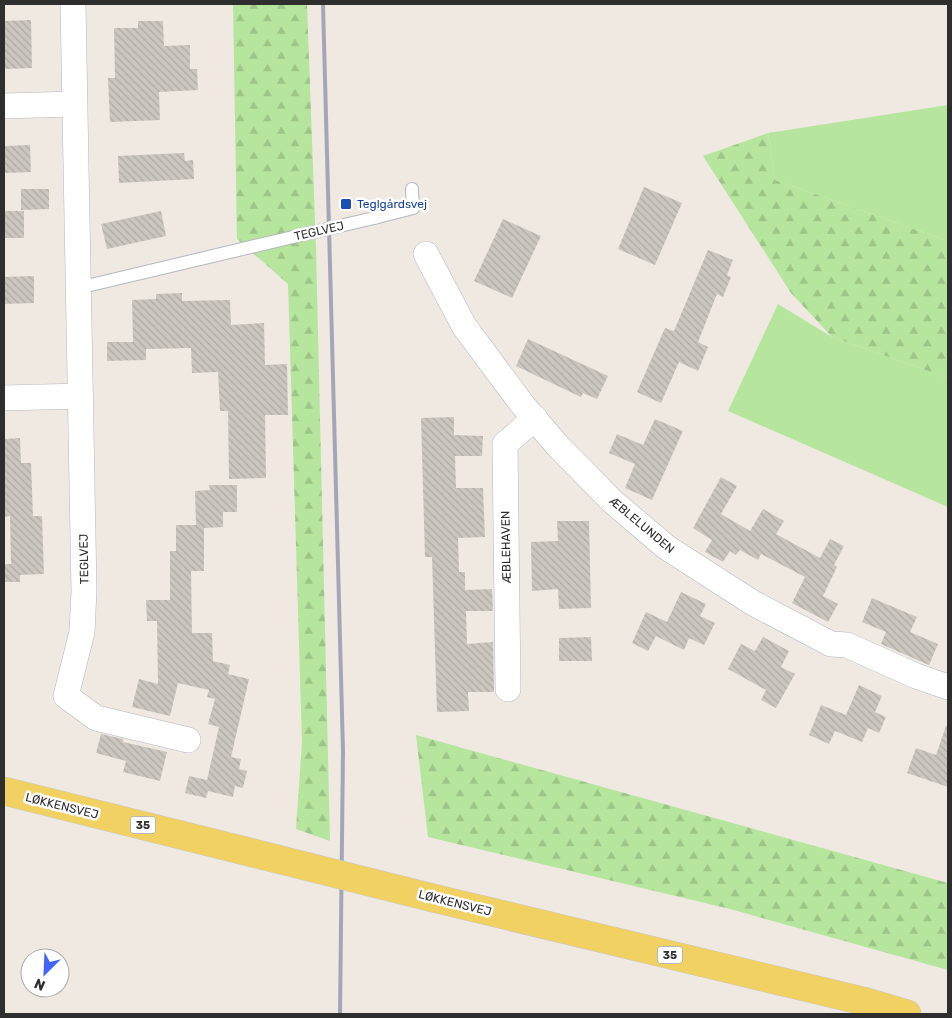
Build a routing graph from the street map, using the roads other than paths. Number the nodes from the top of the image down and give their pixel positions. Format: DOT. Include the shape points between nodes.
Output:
graph roads {
  1 [pos="73,4"];
  2 [pos="75,104"];
  3 [pos="4,106"];
  4 [pos="412,189"];
  5 [pos="426,254"];
  6 [pos="78,288"];
  7 [pos="82,396"];
  8 [pos="4,398"];
  9 [pos="535,418"];
  10 [pos="948,687"];
  11 [pos="508,688"];
  12 [pos="188,740"];
  13 [pos="4,791"];
  14 [pos="907,1014"];
  1 -- 2 [label="street, TEGLVEJ"];
  2 -- 3 [label="street"];
  2 -- 6 [label="street, TEGLVEJ"];
  4 -- 6 [label="lane, TEGLVEJ, bridge" via="413,208"];
  5 -- 9 [label="street, ÆBLELUNDEN" via="464,326"];
  6 -- 7 [label="street, TEGLVEJ"];
  7 -- 8 [label="street"];
  7 -- 12 [label="street, TEGLVEJ" via="84,600 82,632 66,696 96,718"];
  9 -- 10 [label="street, ÆBLELUNDEN" via="619,507 666,547 753,604 831,644 847,645"];
  9 -- 11 [label="street, ÆBLEHAVEN" via="505,444"];
  13 -- 14 [label="main road, LØKKENSVEJ / 35, bridge"];
}
